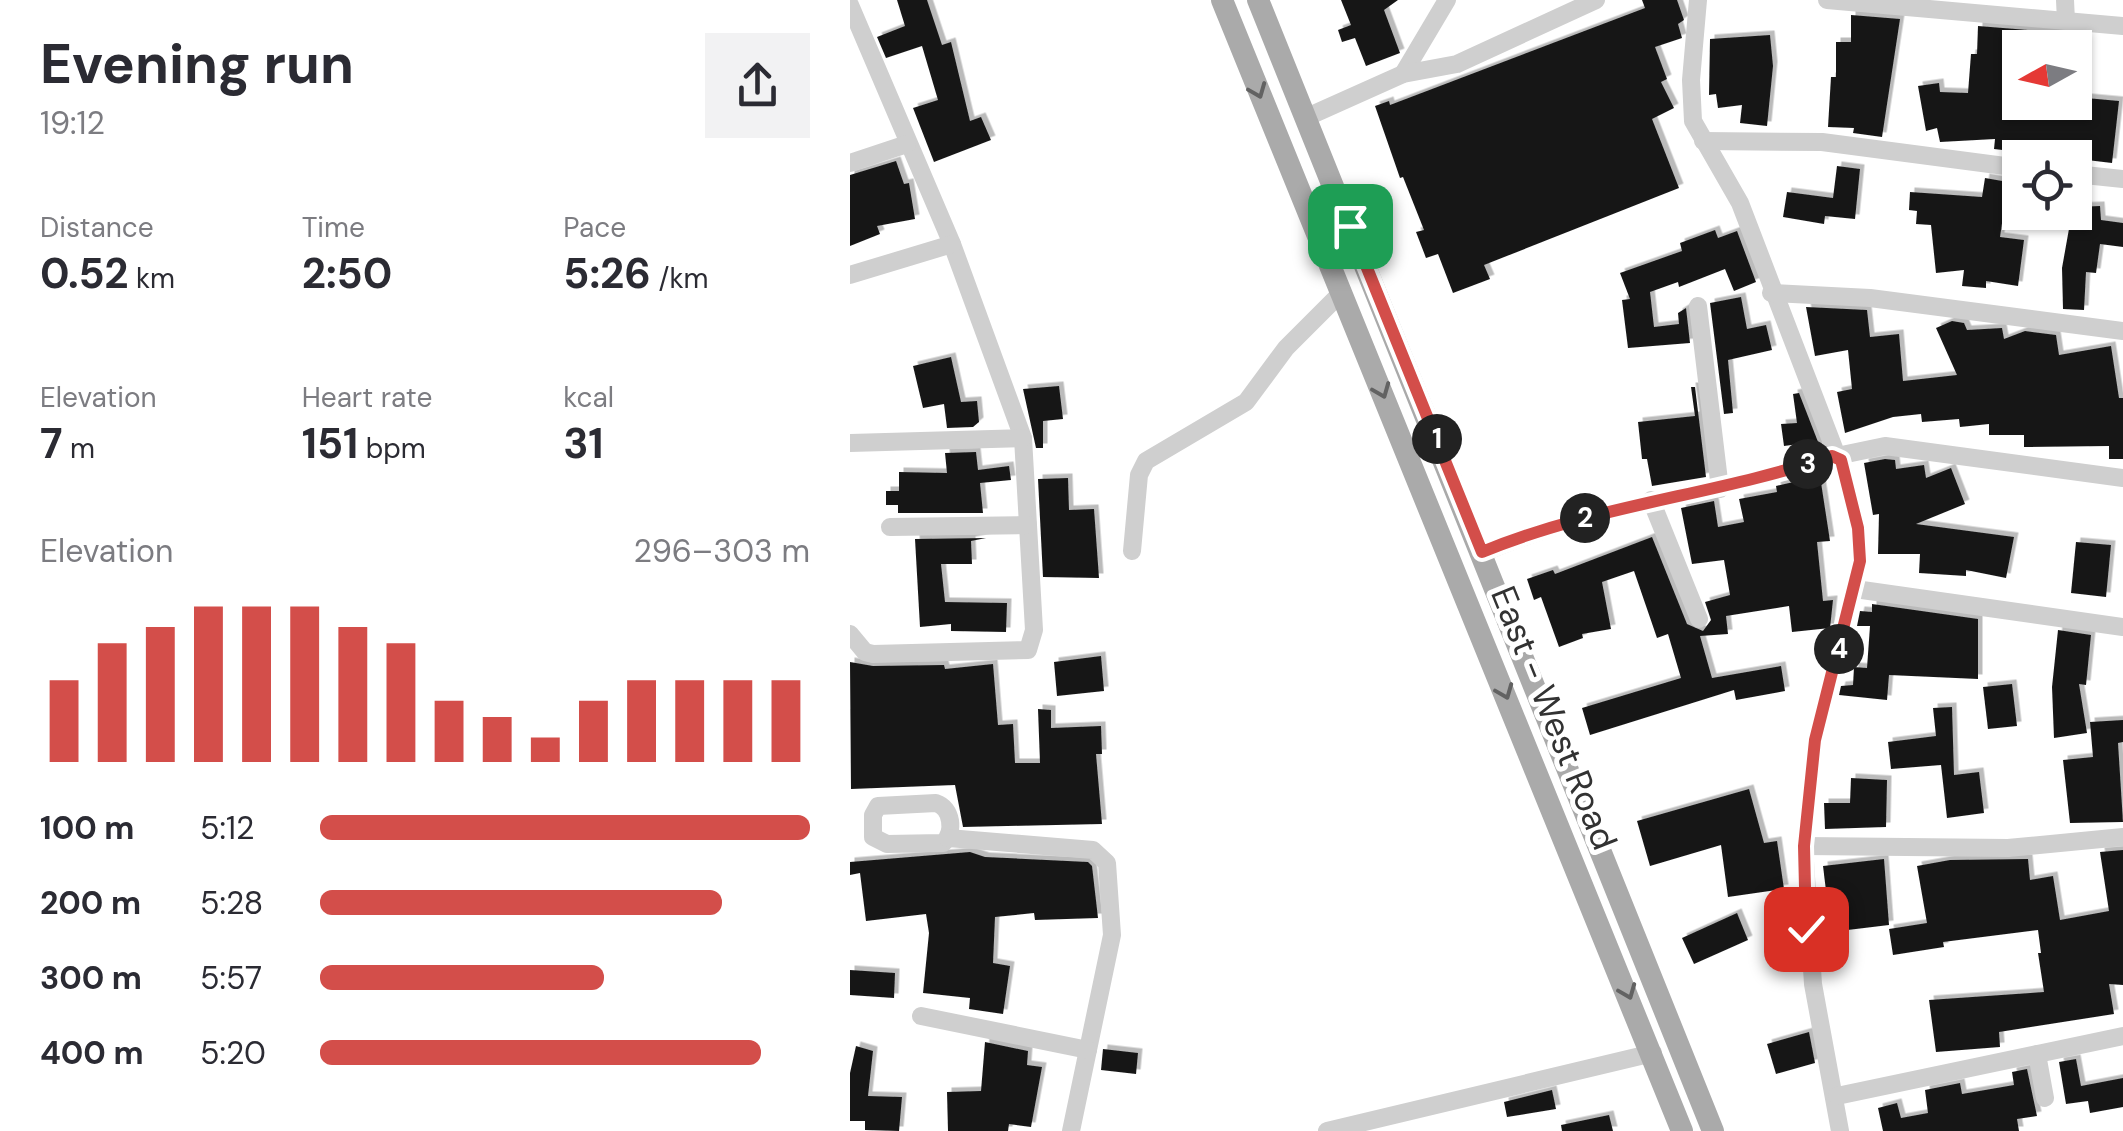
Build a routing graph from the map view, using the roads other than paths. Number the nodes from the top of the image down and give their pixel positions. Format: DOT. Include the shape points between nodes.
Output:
graph roads {
  1 [pos="1222,0"];
  2 [pos="1258,0"];
  3 [pos="1448,0"];
  4 [pos="1596,0"];
  5 [pos="1698,0"];
  6 [pos="1827,0"];
  7 [pos="2065,0"];
  8 [pos="850,5"];
  9 [pos="2066,21"];
  10 [pos="2123,26"];
  11 [pos="1404,74"];
  12 [pos="1306,117"];
  13 [pos="1703,140"];
  14 [pos="907,144"];
  15 [pos="850,163"];
  16 [pos="2002,166"];
  17 [pos="2092,176"];
  18 [pos="2123,179"];
  19 [pos="952,244"];
  20 [pos="850,275"];
  21 [pos="1342,292"];
  22 [pos="1771,293"];
  23 [pos="1698,306"];
  24 [pos="2123,331"];
  25 [pos="1024,438"];
  26 [pos="850,444"];
  27 [pos="1838,456"];
  28 [pos="2123,478"];
  29 [pos="1720,489"];
  30 [pos="1651,500"];
  31 [pos="1028,525"];
  32 [pos="890,527"];
  33 [pos="1132,550"];
  34 [pos="1482,552"];
  35 [pos="1855,589"];
  36 [pos="1699,619"];
  37 [pos="2123,626"];
  38 [pos="850,634"];
  39 [pos="948,838"];
  40 [pos="2123,838"];
  41 [pos="1804,846"];
  42 [pos="921,1016"];
  43 [pos="2123,1036"];
  44 [pos="1088,1050"];
  45 [pos="1653,1053"];
  46 [pos="2036,1054"];
  47 [pos="1837,1096"];
  48 [pos="2044,1098"];
  49 [pos="1071,1131"];
  50 [pos="1327,1131"];
  51 [pos="1682,1131"];
  52 [pos="1713,1131"];
  53 [pos="1840,1131"];
  1 -- 21 [label="main road, East - West Road, one-way"];
  2 -- 12 [label="main road, East - West Road"];
  3 -- 11 [label="street"];
  4 -- 11 [label="street" via="1457,64"];
  5 -- 13 [label="street" via="1692,108"];
  6 -- 9 [label="street"];
  7 -- 9 [label="street"];
  8 -- 14 [label="street"];
  9 -- 10 [label="street"];
  11 -- 12 [label="street"];
  12 -- 34 [label="main road, East - West Road"];
  13 -- 16 [label="street" via="1822,142"];
  13 -- 22 [label="street" via="1740,203"];
  14 -- 15 [label="street"];
  14 -- 19 [label="street"];
  17 -- 18 [label="street"];
  19 -- 20 [label="street"];
  19 -- 25 [label="street"];
  21 -- 33 [label="street" via="1286,348 1246,402 1146,462"];
  21 -- 45 [label="main road, East - West Road, one-way"];
  22 -- 24 [label="street" via="1870,298"];
  22 -- 27 [label="street"];
  23 -- 29 [label="street"];
  25 -- 26 [label="street"];
  25 -- 31 [label="street"];
  27 -- 28 [label="street" via="1886,446 1917,448"];
  27 -- 29 [label="street"];
  27 -- 35 [label="street" via="1858,528"];
  29 -- 30 [label="street"];
  30 -- 34 [label="street"];
  30 -- 36 [label="street"];
  31 -- 32 [label="street"];
  31 -- 38 [label="street" via="1034,630 1028,650 873,654"];
  34 -- 52 [label="main road, East - West Road"];
  35 -- 37 [label="street"];
  35 -- 41 [label="street" via="1815,740"];
  39 -- 44 [label="street" via="1102,854 1112,935"];
  40 -- 41 [label="street" via="2008,848"];
  41 -- 47 [label="street" via="1811,965"];
  42 -- 44 [label="street"];
  43 -- 46 [label="street"];
  44 -- 49 [label="street"];
  45 -- 50 [label="street"];
  45 -- 51 [label="main road, East - West Road"];
  46 -- 47 [label="street"];
  46 -- 48 [label="street"];
  47 -- 53 [label="street"];
}
